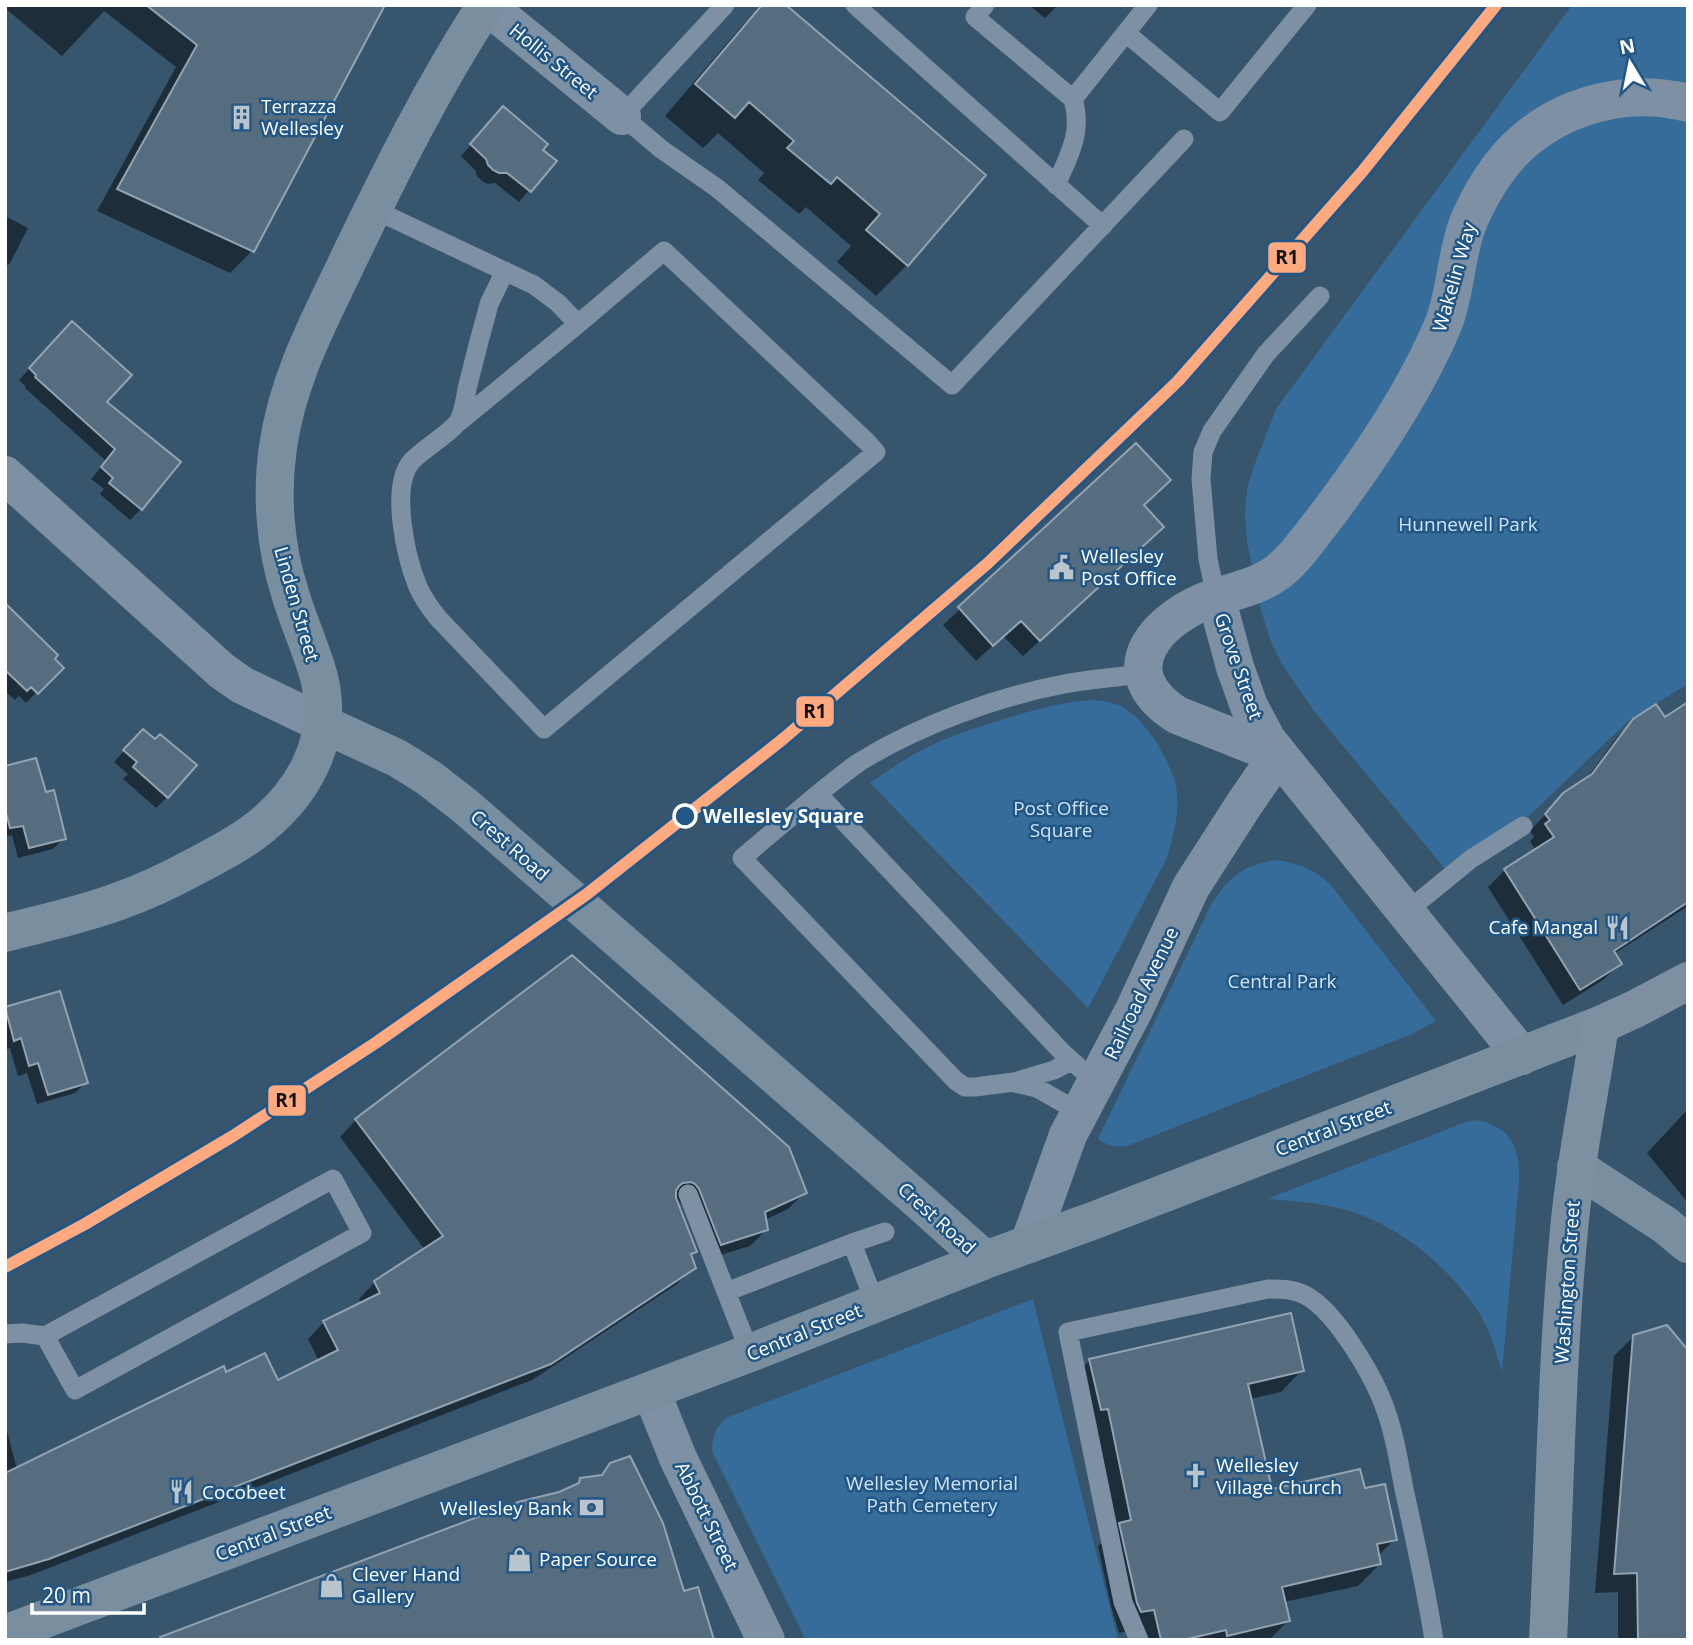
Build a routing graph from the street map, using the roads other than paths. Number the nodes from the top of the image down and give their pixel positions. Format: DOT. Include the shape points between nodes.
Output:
graph roads {
  1 [pos="486,5"];
  2 [pos="724,5"];
  3 [pos="855,5"];
  4 [pos="985,5"];
  5 [pos="1148,5"];
  6 [pos="1307,5"];
  7 [pos="1126,33"];
  8 [pos="1073,99"];
  9 [pos="1688,103"];
  10 [pos="622,116"];
  11 [pos="1184,139"];
  12 [pos="1056,185"];
  13 [pos="373,209"];
  14 [pos="1102,226"];
  15 [pos="505,271"];
  16 [pos="1320,296"];
  17 [pos="578,324"];
  18 [pos="459,422"];
  19 [pos="5,475"];
  20 [pos="1216,597"];
  21 [pos="1144,674"];
  22 [pos="323,724"];
  23 [pos="1278,755"];
  24 [pos="818,794"];
  25 [pos="1522,826"];
  26 [pos="1406,912"];
  27 [pos="5,933"];
  28 [pos="1688,981"];
  29 [pos="1600,1025"];
  30 [pos="1522,1056"];
  31 [pos="1014,1082"];
  32 [pos="1083,1085"];
  33 [pos="1576,1167"];
  34 [pos="688,1194"];
  35 [pos="885,1232"];
  36 [pos="852,1243"];
  37 [pos="1029,1244"];
  38 [pos="1688,1244"];
  39 [pos="985,1260"];
  40 [pos="726,1292"];
  41 [pos="875,1303"];
  42 [pos="5,1334"];
  43 [pos="45,1336"];
  44 [pos="750,1353"];
  45 [pos="651,1391"];
  46 [pos="5,1633"];
  47 [pos="766,1640"];
  48 [pos="1139,1640"];
  49 [pos="1434,1640"];
  50 [pos="1548,1640"];
  1 -- 10 [label="street, Hollis Street"];
  1 -- 13 [label="street, Linden Street" via="434,90"];
  2 -- 10 [label="lane"];
  3 -- 12 [label="lane"];
  4 -- 8 [label="lane" via="975,17"];
  5 -- 7 [label="lane"];
  6 -- 7 [label="lane" via="1220,112"];
  7 -- 8 [label="lane"];
  8 -- 12 [label="lane" via="1076,135"];
  9 -- 20 [label="street, Wakelin Way" via="1646,96 1590,106 1552,121 1509,156 1469,221 1450,306 1438,335 1366,461 1283,568"];
  10 -- 14 [label="lane" via="717,188 952,384"];
  11 -- 14 [label="lane"];
  12 -- 14 [label="lane"];
  13 -- 15 [label="lane"];
  13 -- 22 [label="street, Linden Street" via="298,369 277,451 279,548 319,678"];
  15 -- 17 [label="lane" via="534,285"];
  15 -- 18 [label="lane" via="486,316"];
  16 -- 20 [label="lane" via="1266,354 1207,441 1201,479"];
  17 -- 18 [label="lane"];
  17 -- 18 [label="lane" via="664,251 876,452 544,729 438,618 413,573 402,522 405,472 416,457"];
  19 -- 22 [label="street, Crest Road" via="222,671"];
  20 -- 21 [label="street, Grove Street" via="1188,609 1157,633 1147,652"];
  20 -- 23 [label="street, Grove Street" via="1249,706"];
  21 -- 23 [label="street, Grove Street" via="1152,693 1177,715"];
  21 -- 24 [label="lane" via="1068,683 995,701 879,751"];
  22 -- 27 [label="street, Linden Street" via="302,781 285,804 237,843 120,901"];
  22 -- 39 [label="street, Crest Road" via="429,778"];
  23 -- 26 [label="street, Grove Street"];
  23 -- 32 [label="street, Railroad Avenue" via="1191,887 1150,977"];
  24 -- 31 [label="lane" via="742,858 956,1081 965,1087"];
  24 -- 32 [label="lane"];
  25 -- 26 [label="lane" via="1471,859"];
  26 -- 30 [label="street, Grove Street"];
  28 -- 29 [label="main road"];
  29 -- 30 [label="street, Central Street"];
  29 -- 33 [label="main road, Washington Street"];
  30 -- 37 [label="street, Central Street"];
  31 -- 32 [label="lane" via="1037,1088"];
  31 -- 32 [label="lane" via="1054,1070"];
  32 -- 37 [label="street, Railroad Avenue"];
  33 -- 38 [label="street"];
  33 -- 50 [label="main road, Washington Street" via="1563,1302"];
  34 -- 40 [label="lane"];
  35 -- 36 [label="lane"];
  36 -- 40 [label="lane"];
  36 -- 41 [label="lane"];
  37 -- 39 [label="street, Central Street"];
  39 -- 41 [label="street, Central Street"];
  40 -- 44 [label="lane"];
  41 -- 44 [label="street, Central Street"];
  42 -- 43 [label="lane"];
  43 -- 43 [label="lane" via="75,1390 362,1233 333,1178"];
  44 -- 45 [label="street, Central Street"];
  45 -- 46 [label="street, Central Street"];
  45 -- 47 [label="street, Abbott Street" via="678,1458"];
  48 -- 49 [label="lane" via="1123,1602 1068,1332 1268,1289 1293,1291 1315,1301 1351,1345 1380,1395"];
}
